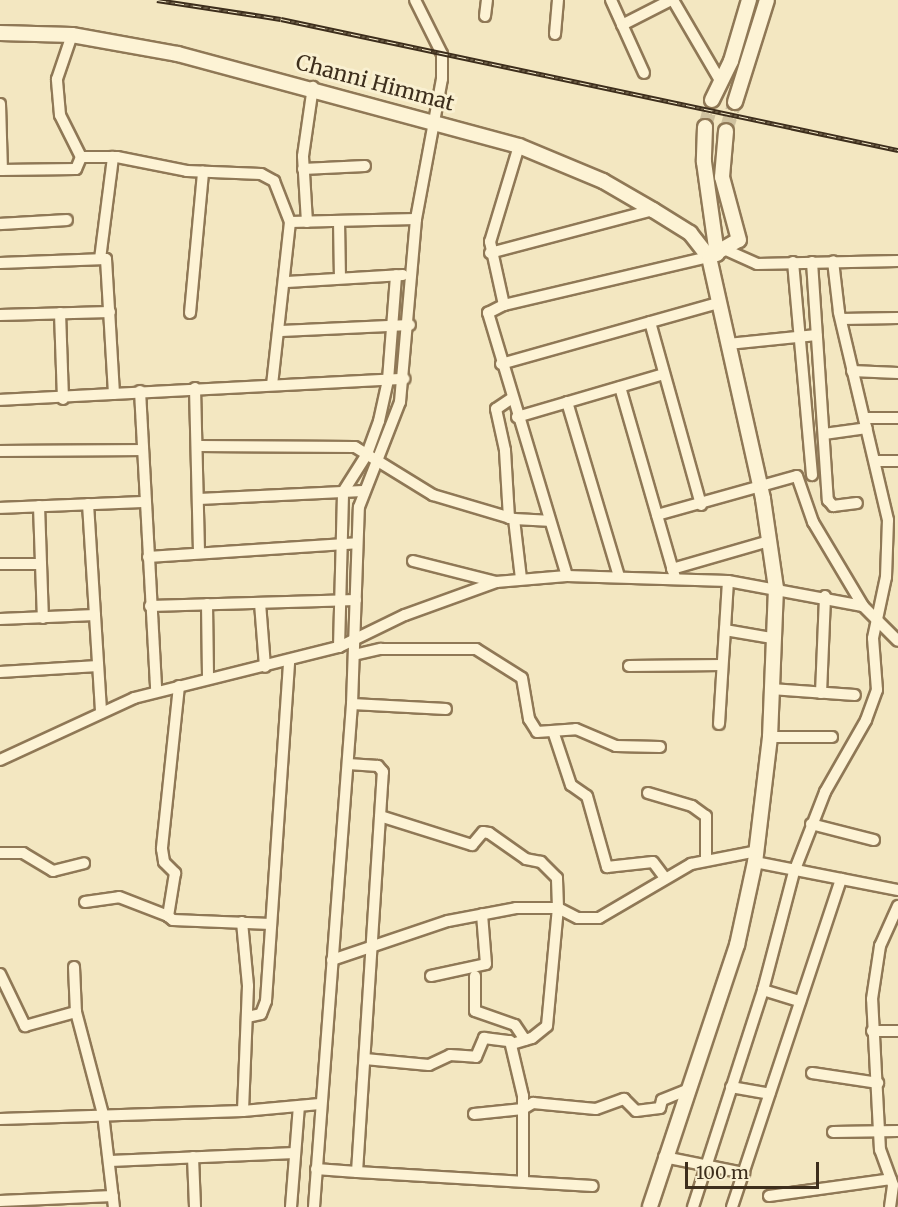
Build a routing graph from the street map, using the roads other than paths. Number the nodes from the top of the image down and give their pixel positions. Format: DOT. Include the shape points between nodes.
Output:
graph roads {
  1 [pos="415,0"];
  2 [pos="487,0"];
  3 [pos="558,0"];
  4 [pos="611,0"];
  5 [pos="672,0"];
  6 [pos="749,0"];
  7 [pos="767,0"];
  8 [pos="485,16"];
  9 [pos="622,25"];
  10 [pos="0,33"];
  11 [pos="555,34"];
  12 [pos="72,35"];
  13 [pos="644,73"];
  14 [pos="721,82"];
  15 [pos="313,87"];
  16 [pos="712,100"];
  17 [pos="735,102"];
  18 [pos="0,104"];
  19 [pos="0,117"];
  20 [pos="437,122"];
  21 [pos="705,127"];
  22 [pos="726,131"];
  23 [pos="519,146"];
  24 [pos="81,157"];
  25 [pos="113,157"];
  26 [pos="365,166"];
  27 [pos="303,169"];
  28 [pos="1,170"];
  29 [pos="203,172"];
  30 [pos="653,210"];
  31 [pos="416,219"];
  32 [pos="67,220"];
  33 [pos="339,221"];
  34 [pos="290,222"];
  35 [pos="307,222"];
  36 [pos="0,224"];
  37 [pos="490,253"];
  38 [pos="717,254"];
  39 [pos="100,259"];
  40 [pos="833,261"];
  41 [pos="898,261"];
  42 [pos="793,262"];
  43 [pos="812,262"];
  44 [pos="0,263"];
  45 [pos="406,275"];
  46 [pos="340,278"];
  47 [pos="287,282"];
  48 [pos="718,303"];
  49 [pos="504,305"];
  50 [pos="110,312"];
  51 [pos="60,313"];
  52 [pos="190,313"];
  53 [pos="0,315"];
  54 [pos="898,318"];
  55 [pos="841,319"];
  56 [pos="650,321"];
  57 [pos="401,325"];
  58 [pos="280,331"];
  59 [pos="799,335"];
  60 [pos="817,335"];
  61 [pos="728,344"];
  62 [pos="501,364"];
  63 [pos="852,371"];
  64 [pos="898,373"];
  65 [pos="664,374"];
  66 [pos="397,379"];
  67 [pos="273,385"];
  68 [pos="620,387"];
  69 [pos="195,388"];
  70 [pos="141,391"];
  71 [pos="114,394"];
  72 [pos="63,399"];
  73 [pos="512,399"];
  74 [pos="0,400"];
  75 [pos="567,402"];
  76 [pos="517,417"];
  77 [pos="898,418"];
  78 [pos="865,423"];
  79 [pos="824,434"];
  80 [pos="198,446"];
  81 [pos="142,450"];
  82 [pos="0,451"];
  83 [pos="373,459"];
  84 [pos="877,461"];
  85 [pos="898,461"];
  86 [pos="826,473"];
  87 [pos="800,476"];
  88 [pos="766,484"];
  89 [pos="354,491"];
  90 [pos="199,498"];
  91 [pos="144,502"];
  92 [pos="857,503"];
  93 [pos="88,504"];
  94 [pos="701,505"];
  95 [pos="39,506"];
  96 [pos="0,508"];
  97 [pos="657,515"];
  98 [pos="512,518"];
  99 [pos="893,520"];
  100 [pos="548,521"];
  101 [pos="769,541"];
  102 [pos="350,544"];
  103 [pos="199,552"];
  104 [pos="148,557"];
  105 [pos="413,561"];
  106 [pos="0,564"];
  107 [pos="41,564"];
  108 [pos="673,574"];
  109 [pos="567,576"];
  110 [pos="619,576"];
  111 [pos="521,579"];
  112 [pos="728,581"];
  113 [pos="496,582"];
  114 [pos="776,588"];
  115 [pos="830,597"];
  116 [pos="348,600"];
  117 [pos="260,603"];
  118 [pos="207,604"];
  119 [pos="858,604"];
  120 [pos="150,606"];
  121 [pos="95,615"];
  122 [pos="43,618"];
  123 [pos="0,619"];
  124 [pos="877,620"];
  125 [pos="725,630"];
  126 [pos="772,638"];
  127 [pos="898,641"];
  128 [pos="346,644"];
  129 [pos="354,655"];
  130 [pos="289,663"];
  131 [pos="722,665"];
  132 [pos="98,666"];
  133 [pos="629,666"];
  134 [pos="265,667"];
  135 [pos="0,672"];
  136 [pos="208,679"];
  137 [pos="179,686"];
  138 [pos="771,689"];
  139 [pos="156,691"];
  140 [pos="821,693"];
  141 [pos="855,696"];
  142 [pos="352,704"];
  143 [pos="446,709"];
  144 [pos="101,713"];
  145 [pos="718,724"];
  146 [pos="553,731"];
  147 [pos="770,737"];
  148 [pos="832,737"];
  149 [pos="660,747"];
  150 [pos="0,760"];
  151 [pos="348,764"];
  152 [pos="648,793"];
  153 [pos="380,816"];
  154 [pos="811,824"];
  155 [pos="874,840"];
  156 [pos="0,853"];
  157 [pos="756,857"];
  158 [pos="706,859"];
  159 [pos="84,863"];
  160 [pos="794,872"];
  161 [pos="665,878"];
  162 [pos="841,879"];
  163 [pos="898,890"];
  164 [pos="85,902"];
  165 [pos="898,906"];
  166 [pos="558,908"];
  167 [pos="482,914"];
  168 [pos="168,916"];
  169 [pos="242,922"];
  170 [pos="271,924"];
  171 [pos="369,951"];
  172 [pos="332,960"];
  173 [pos="74,967"];
  174 [pos="0,974"];
  175 [pos="431,976"];
  176 [pos="475,976"];
  177 [pos="763,990"];
  178 [pos="800,1001"];
  179 [pos="76,1012"];
  180 [pos="247,1017"];
  181 [pos="872,1031"];
  182 [pos="898,1031"];
  183 [pos="525,1040"];
  184 [pos="512,1044"];
  185 [pos="365,1059"];
  186 [pos="812,1073"];
  187 [pos="878,1083"];
  188 [pos="731,1087"];
  189 [pos="689,1089"];
  190 [pos="769,1094"];
  191 [pos="310,1105"];
  192 [pos="523,1109"];
  193 [pos="243,1111"];
  194 [pos="103,1114"];
  195 [pos="474,1114"];
  196 [pos="0,1119"];
  197 [pos="898,1131"];
  198 [pos="832,1132"];
  199 [pos="879,1134"];
  200 [pos="295,1153"];
  201 [pos="193,1157"];
  202 [pos="664,1157"];
  203 [pos="110,1161"];
  204 [pos="705,1168"];
  205 [pos="316,1169"];
  206 [pos="357,1172"];
  207 [pos="744,1173"];
  208 [pos="891,1179"];
  209 [pos="523,1181"];
  210 [pos="592,1186"];
  211 [pos="769,1196"];
  212 [pos="0,1201"];
  213 [pos="113,1202"];
  214 [pos="19,1203"];
  215 [pos="195,1207"];
  216 [pos="291,1207"];
  217 [pos="314,1207"];
  218 [pos="650,1207"];
  219 [pos="693,1207"];
  220 [pos="732,1207"];
  221 [pos="890,1207"];
  1 -- 20 [label="street" via="442,54"];
  2 -- 8 [label="street"];
  3 -- 11 [label="street"];
  4 -- 9 [label="street"];
  5 -- 9 [label="street"];
  5 -- 14 [label="street"];
  6 -- 14 [label="street"];
  7 -- 17 [label="street"];
  9 -- 13 [label="street"];
  10 -- 12 [label="street, Channi Himmat"];
  12 -- 15 [label="street, Channi Himmat" via="178,54"];
  12 -- 24 [label="street" via="57,79 60,115"];
  14 -- 16 [label="street"];
  15 -- 20 [label="street, Channi Himmat"];
  15 -- 27 [label="street"];
  18 -- 19 [label="street"];
  19 -- 28 [label="street"];
  20 -- 23 [label="street, Channi Himmat"];
  20 -- 31 [label="street"];
  21 -- 38 [label="street" via="704,162"];
  22 -- 38 [label="street" via="722,177 739,236 736,246"];
  23 -- 30 [label="street, Channi Himmat" via="603,181"];
  23 -- 37 [label="street" via="492,231"];
  24 -- 25 [label="street"];
  24 -- 28 [label="street" via="76,169"];
  25 -- 29 [label="street"];
  25 -- 39 [label="street"];
  26 -- 27 [label="street"];
  27 -- 35 [label="street"];
  29 -- 34 [label="street" via="268,176 281,193"];
  29 -- 52 [label="street"];
  30 -- 37 [label="street"];
  30 -- 38 [label="street, Channi Himmat"];
  31 -- 33 [label="street"];
  31 -- 45 [label="street"];
  32 -- 36 [label="street"];
  33 -- 35 [label="street"];
  33 -- 46 [label="street"];
  34 -- 35 [label="street"];
  34 -- 47 [label="street"];
  37 -- 49 [label="street"];
  38 -- 42 [label="street" via="749,262"];
  38 -- 48 [label="street"];
  38 -- 49 [label="street"];
  39 -- 44 [label="street"];
  39 -- 50 [label="street" via="106,258"];
  40 -- 41 [label="street"];
  40 -- 43 [label="street"];
  40 -- 55 [label="street"];
  42 -- 43 [label="street"];
  42 -- 59 [label="street"];
  43 -- 60 [label="street"];
  45 -- 46 [label="street"];
  45 -- 57 [label="street"];
  45 -- 57 [label="street"];
  46 -- 47 [label="street"];
  47 -- 58 [label="street"];
  48 -- 56 [label="street"];
  48 -- 61 [label="street"];
  49 -- 62 [label="street" via="488,313 487,320"];
  50 -- 51 [label="street"];
  50 -- 71 [label="street"];
  51 -- 53 [label="street"];
  51 -- 72 [label="street"];
  54 -- 55 [label="street"];
  55 -- 63 [label="street"];
  56 -- 62 [label="street"];
  56 -- 65 [label="street"];
  57 -- 58 [label="street"];
  57 -- 66 [label="street"];
  57 -- 66 [label="street"];
  58 -- 67 [label="street"];
  59 -- 60 [label="street"];
  59 -- 61 [label="street"];
  59 -- 87 [label="street"];
  60 -- 79 [label="street"];
  61 -- 88 [label="street"];
  62 -- 73 [label="street"];
  63 -- 64 [label="street"];
  63 -- 78 [label="street"];
  65 -- 68 [label="street"];
  65 -- 94 [label="street"];
  66 -- 67 [label="street"];
  66 -- 83 [label="street"];
  66 -- 83 [label="street"];
  67 -- 69 [label="street"];
  68 -- 75 [label="street"];
  68 -- 97 [label="street"];
  69 -- 70 [label="street"];
  69 -- 80 [label="street"];
  70 -- 71 [label="street"];
  70 -- 81 [label="street"];
  71 -- 72 [label="street"];
  72 -- 74 [label="street"];
  73 -- 76 [label="street"];
  73 -- 98 [label="street" via="496,409"];
  75 -- 76 [label="street"];
  75 -- 110 [label="street"];
  76 -- 100 [label="street"];
  77 -- 78 [label="street"];
  78 -- 79 [label="street"];
  78 -- 84 [label="street"];
  79 -- 86 [label="street"];
  80 -- 83 [label="street" via="349,446"];
  80 -- 90 [label="street"];
  81 -- 82 [label="street"];
  81 -- 91 [label="street"];
  83 -- 89 [label="street"];
  83 -- 89 [label="street"];
  83 -- 98 [label="street" via="433,495"];
  84 -- 85 [label="street"];
  84 -- 99 [label="street"];
  86 -- 87 [label="street"];
  86 -- 92 [label="street" via="831,504"];
  87 -- 88 [label="street"];
  87 -- 119 [label="street" via="813,522"];
  88 -- 94 [label="street"];
  88 -- 101 [label="street"];
  89 -- 90 [label="street"];
  89 -- 102 [label="street"];
  89 -- 102 [label="street"];
  90 -- 103 [label="street"];
  91 -- 93 [label="street"];
  91 -- 104 [label="street"];
  93 -- 95 [label="street"];
  93 -- 121 [label="street"];
  94 -- 97 [label="street"];
  95 -- 96 [label="street"];
  95 -- 107 [label="street"];
  97 -- 108 [label="street"];
  98 -- 100 [label="street"];
  98 -- 111 [label="street"];
  99 -- 124 [label="street"];
  100 -- 109 [label="street"];
  101 -- 108 [label="street"];
  101 -- 114 [label="street"];
  102 -- 103 [label="street"];
  102 -- 116 [label="street"];
  102 -- 116 [label="street"];
  103 -- 104 [label="street"];
  104 -- 120 [label="street"];
  105 -- 113 [label="street"];
  106 -- 107 [label="street"];
  107 -- 122 [label="street"];
  108 -- 110 [label="street"];
  108 -- 112 [label="street"];
  109 -- 110 [label="street"];
  109 -- 111 [label="street"];
  111 -- 113 [label="street"];
  112 -- 114 [label="street"];
  112 -- 125 [label="street"];
  113 -- 128 [label="street" via="405,615"];
  114 -- 115 [label="street"];
  114 -- 126 [label="street"];
  115 -- 119 [label="street"];
  115 -- 140 [label="street"];
  116 -- 117 [label="street"];
  116 -- 128 [label="street"];
  116 -- 128 [label="street"];
  117 -- 118 [label="street"];
  117 -- 134 [label="street"];
  118 -- 120 [label="street"];
  118 -- 136 [label="street"];
  119 -- 124 [label="street"];
  120 -- 139 [label="street"];
  121 -- 122 [label="street"];
  121 -- 132 [label="street"];
  122 -- 123 [label="street"];
  124 -- 127 [label="street"];
  124 -- 154 [label="street" via="874,701"];
  125 -- 126 [label="street"];
  125 -- 131 [label="street"];
  126 -- 138 [label="street"];
  128 -- 129 [label="street"];
  128 -- 130 [label="street"];
  129 -- 142 [label="street"];
  129 -- 146 [label="street" via="381,649 466,647 485,651 522,678 532,728"];
  130 -- 134 [label="street"];
  130 -- 170 [label="street"];
  131 -- 133 [label="street"];
  131 -- 145 [label="street"];
  132 -- 135 [label="street"];
  132 -- 144 [label="street"];
  134 -- 136 [label="street"];
  136 -- 137 [label="street"];
  137 -- 139 [label="street"];
  137 -- 168 [label="street" via="162,855 175,873"];
  138 -- 140 [label="street"];
  138 -- 147 [label="street"];
  139 -- 144 [label="street"];
  140 -- 141 [label="street"];
  142 -- 143 [label="street"];
  142 -- 151 [label="street"];
  144 -- 150 [label="street"];
  146 -- 149 [label="street" via="581,729 621,747"];
  146 -- 161 [label="street" via="571,785 587,796 607,867 652,862"];
  147 -- 148 [label="street"];
  147 -- 157 [label="street"];
  151 -- 153 [label="street" via="382,769"];
  151 -- 172 [label="street"];
  152 -- 158 [label="street" via="692,806 706,816"];
  153 -- 166 [label="street" via="472,845 483,832 489,833 522,857 541,862 556,878"];
  153 -- 171 [label="street"];
  154 -- 155 [label="street"];
  154 -- 160 [label="street"];
  156 -- 159 [label="street" via="23,853 49,870"];
  157 -- 158 [label="street"];
  157 -- 160 [label="street"];
  157 -- 189 [label="street" via="725,986"];
  158 -- 161 [label="street"];
  160 -- 162 [label="street"];
  160 -- 177 [label="street"];
  161 -- 166 [label="street" via="599,918 578,918"];
  162 -- 163 [label="street"];
  162 -- 178 [label="street"];
  164 -- 168 [label="street" via="119,897"];
  165 -- 181 [label="street" via="880,946"];
  166 -- 167 [label="street" via="525,907"];
  166 -- 183 [label="street" via="547,1026"];
  167 -- 171 [label="street" via="441,923"];
  167 -- 175 [label="street" via="486,964"];
  168 -- 169 [label="street" via="173,920"];
  169 -- 170 [label="street"];
  169 -- 180 [label="street"];
  170 -- 180 [label="street" via="265,1008 261,1014"];
  171 -- 172 [label="street"];
  171 -- 185 [label="street"];
  172 -- 191 [label="street"];
  173 -- 179 [label="street"];
  174 -- 179 [label="street" via="25,1026"];
  176 -- 183 [label="street" via="475,1011 515,1025"];
  177 -- 178 [label="street"];
  177 -- 188 [label="street"];
  178 -- 190 [label="street"];
  179 -- 194 [label="street"];
  180 -- 193 [label="street"];
  181 -- 182 [label="street"];
  181 -- 187 [label="street"];
  183 -- 184 [label="street"];
  184 -- 185 [label="street" via="484,1038 476,1057 450,1055 429,1065"];
  184 -- 192 [label="street"];
  185 -- 206 [label="street"];
  186 -- 187 [label="street"];
  187 -- 199 [label="street"];
  188 -- 190 [label="street"];
  188 -- 204 [label="street"];
  189 -- 192 [label="street" via="663,1100 660,1108 636,1111 624,1099 596,1108 533,1103"];
  189 -- 202 [label="street"];
  190 -- 207 [label="street"];
  191 -- 193 [label="street"];
  191 -- 200 [label="street"];
  191 -- 205 [label="street"];
  192 -- 195 [label="street"];
  192 -- 209 [label="street"];
  193 -- 194 [label="street"];
  194 -- 196 [label="street"];
  194 -- 203 [label="street"];
  197 -- 199 [label="street"];
  198 -- 199 [label="street"];
  199 -- 208 [label="street"];
  200 -- 201 [label="street"];
  200 -- 216 [label="street"];
  201 -- 203 [label="street"];
  201 -- 215 [label="street"];
  202 -- 204 [label="street"];
  202 -- 218 [label="street"];
  203 -- 213 [label="street"];
  204 -- 207 [label="street"];
  204 -- 219 [label="street"];
  205 -- 206 [label="street"];
  205 -- 217 [label="street"];
  206 -- 209 [label="street"];
  207 -- 220 [label="street"];
  208 -- 211 [label="street"];
  208 -- 221 [label="street"];
  209 -- 210 [label="street"];
  212 -- 214 [label="street"];
  213 -- 214 [label="street"];
}
